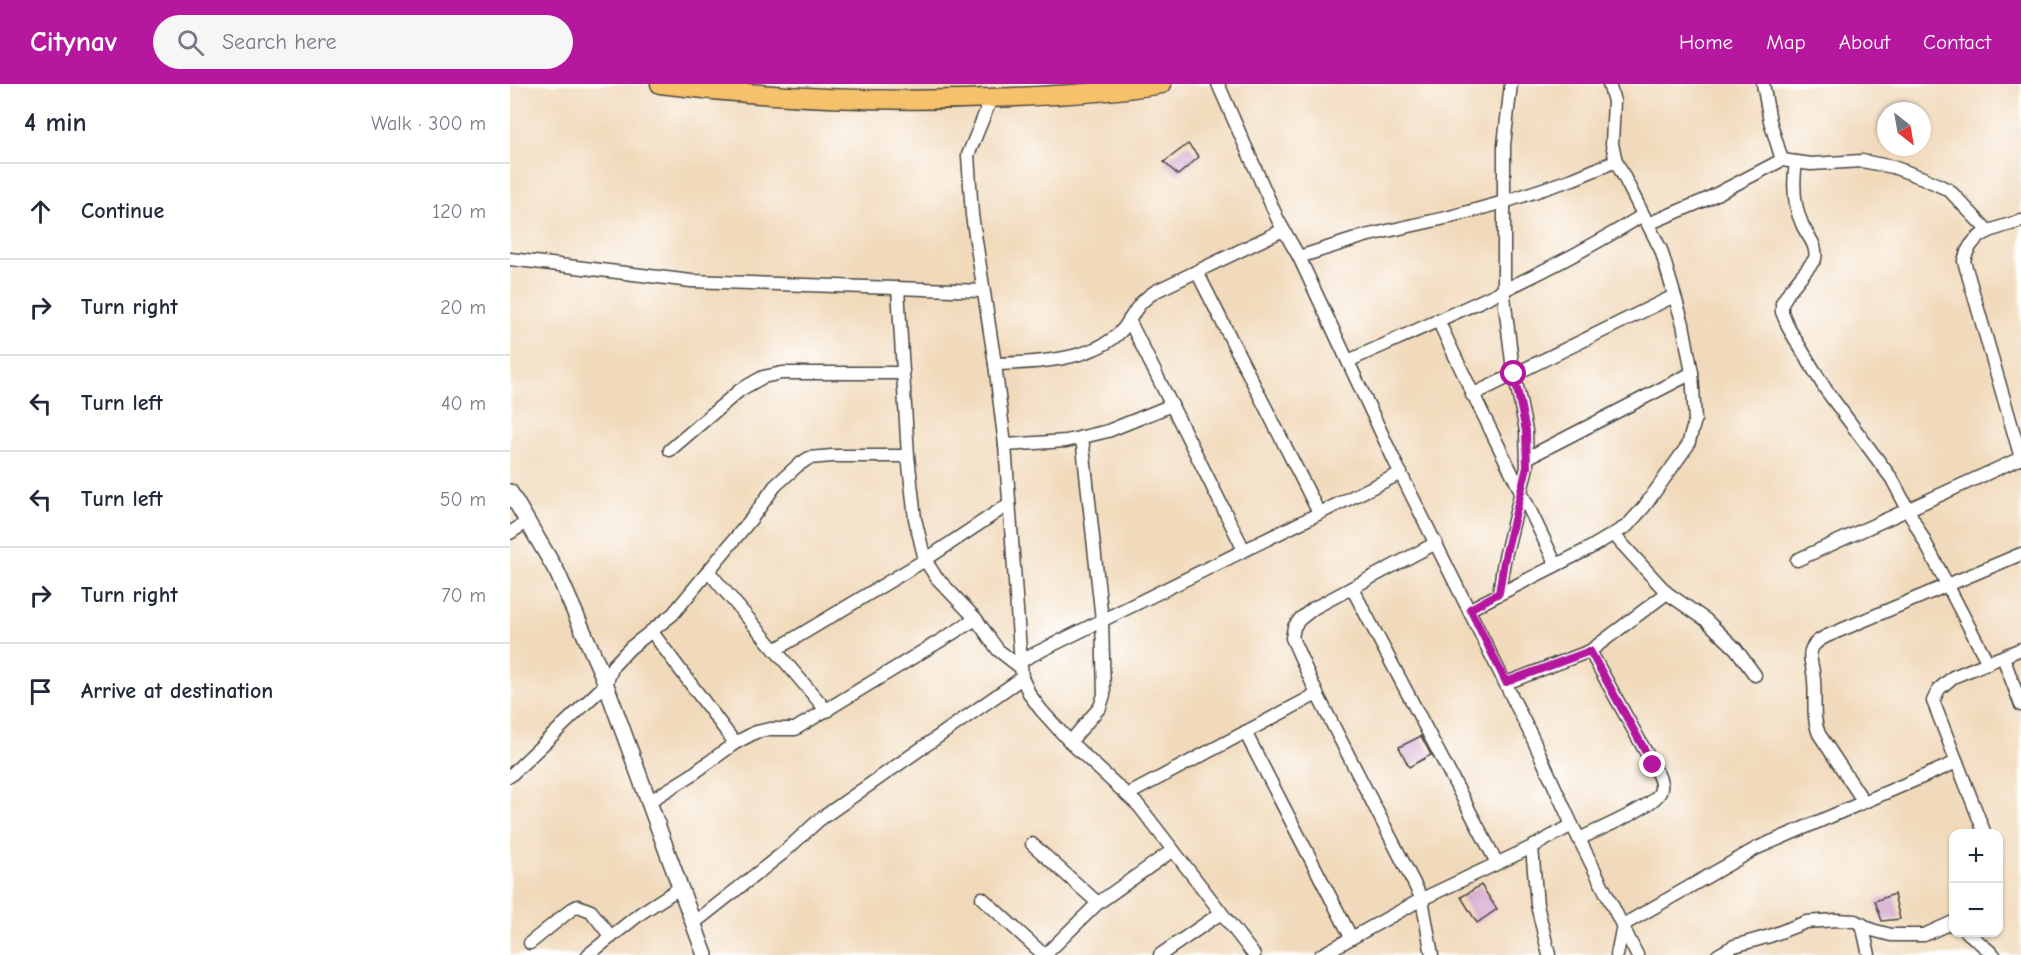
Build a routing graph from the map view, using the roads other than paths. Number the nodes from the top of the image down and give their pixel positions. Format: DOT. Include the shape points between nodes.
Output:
graph roads {
  1 [pos="660,84"];
  2 [pos="1161,84"];
  3 [pos="1218,84"];
  4 [pos="1511,84"];
  5 [pos="1762,84"];
  6 [pos="1611,85"];
  7 [pos="991,99"];
  8 [pos="1782,160"];
  9 [pos="1616,161"];
  10 [pos="1796,162"];
  11 [pos="1504,202"];
  12 [pos="1646,220"];
  13 [pos="2021,221"];
  14 [pos="1283,230"];
  15 [pos="1988,231"];
  16 [pos="1299,257"];
  17 [pos="510,259"];
  18 [pos="1197,272"];
  19 [pos="898,288"];
  20 [pos="1504,290"];
  21 [pos="983,291"];
  22 [pos="1674,296"];
  23 [pos="1129,320"];
  24 [pos="1438,320"];
  25 [pos="1348,361"];
  26 [pos="995,364"];
  27 [pos="903,373"];
  28 [pos="1692,373"];
  29 [pos="1514,374"];
  30 [pos="1472,395"];
  31 [pos="1172,405"];
  32 [pos="1082,437"];
  33 [pos="1005,445"];
  34 [pos="670,450"];
  35 [pos="908,456"];
  36 [pos="1527,458"];
  37 [pos="2021,458"];
  38 [pos="1401,473"];
  39 [pos="1521,490"];
  40 [pos="510,492"];
  41 [pos="1009,504"];
  42 [pos="1908,508"];
  43 [pos="1319,513"];
  44 [pos="528,520"];
  45 [pos="510,533"];
  46 [pos="1614,535"];
  47 [pos="1436,543"];
  48 [pos="1244,550"];
  49 [pos="2021,554"];
  50 [pos="925,560"];
  51 [pos="1797,560"];
  52 [pos="1556,565"];
  53 [pos="708,571"];
  54 [pos="1948,584"];
  55 [pos="1352,588"];
  56 [pos="1499,593"];
  57 [pos="1667,593"];
  58 [pos="1470,609"];
  59 [pos="976,619"];
  60 [pos="1102,620"];
  61 [pos="652,632"];
  62 [pos="2021,649"];
  63 [pos="775,650"];
  64 [pos="1590,651"];
  65 [pos="2003,657"];
  66 [pos="1988,663"];
  67 [pos="1021,669"];
  68 [pos="1755,675"];
  69 [pos="1506,682"];
  70 [pos="606,684"];
  71 [pos="1317,694"];
  72 [pos="2021,705"];
  73 [pos="827,711"];
  74 [pos="1245,732"];
  75 [pos="1070,742"];
  76 [pos="735,743"];
  77 [pos="1957,762"];
  78 [pos="510,776"];
  79 [pos="1127,795"];
  80 [pos="650,801"];
  81 [pos="1864,802"];
  82 [pos="1572,825"];
  83 [pos="1983,829"];
  84 [pos="1579,838"];
  85 [pos="1032,844"];
  86 [pos="1532,847"];
  87 [pos="1173,850"];
  88 [pos="1497,863"];
  89 [pos="681,887"];
  90 [pos="982,898"];
  91 [pos="1422,899"];
  92 [pos="1098,903"];
  93 [pos="1221,913"];
  94 [pos="694,923"];
  95 [pos="1949,923"];
  96 [pos="1862,924"];
  97 [pos="1623,925"];
  98 [pos="611,937"];
  99 [pos="1352,937"];
  100 [pos="1971,937"];
  101 [pos="530,943"];
  102 [pos="588,955"];
  103 [pos="705,955"];
  104 [pos="1045,955"];
  105 [pos="1160,955"];
  106 [pos="1254,955"];
  107 [pos="1321,955"];
  108 [pos="1432,955"];
  109 [pos="1549,955"];
  110 [pos="1617,955"];
  111 [pos="1637,955"];
  112 [pos="1719,955"];
  113 [pos="1869,955"];
  114 [pos="1994,955"];
  1 -- 7 [label="main road" via="729,93 848,100"];
  2 -- 7 [label="main road"];
  3 -- 14 [label="street"];
  4 -- 11 [label="street" via="1504,146"];
  5 -- 8 [label="street"];
  6 -- 9 [label="street"];
  7 -- 21 [label="street" via="968,155"];
  8 -- 10 [label="street"];
  8 -- 12 [label="street" via="1705,200"];
  9 -- 11 [label="street"];
  9 -- 12 [label="street"];
  10 -- 15 [label="street" via="1862,161 1903,170 1949,190"];
  10 -- 42 [label="street" via="1795,202 1816,254 1782,303 1782,312 1826,390 1893,479"];
  11 -- 16 [label="street" via="1365,236"];
  11 -- 20 [label="street"];
  12 -- 20 [label="street"];
  12 -- 22 [label="street" via="1661,250"];
  13 -- 15 [label="street"];
  14 -- 16 [label="street"];
  14 -- 18 [label="street"];
  15 -- 37 [label="street" via="1969,245 1964,261"];
  16 -- 25 [label="street"];
  17 -- 19 [label="street" via="691,281"];
  18 -- 23 [label="street" via="1156,291"];
  18 -- 43 [label="street"];
  19 -- 21 [label="street"];
  19 -- 27 [label="street"];
  20 -- 24 [label="street"];
  20 -- 29 [label="street"];
  21 -- 26 [label="street"];
  22 -- 28 [label="street"];
  22 -- 29 [label="street"];
  23 -- 26 [label="street" via="1107,341 1085,352 1059,360"];
  23 -- 31 [label="street"];
  24 -- 25 [label="street"];
  24 -- 30 [label="street"];
  25 -- 38 [label="street"];
  26 -- 33 [label="street"];
  27 -- 34 [label="street" via="782,373 763,377 740,390"];
  27 -- 35 [label="street"];
  28 -- 36 [label="street"];
  28 -- 46 [label="street" via="1695,420 1688,445 1644,507"];
  29 -- 30 [label="street"];
  29 -- 36 [label="street" via="1526,431"];
  30 -- 39 [label="street"];
  31 -- 32 [label="street" via="1108,431"];
  31 -- 48 [label="street"];
  32 -- 33 [label="street"];
  32 -- 60 [label="street"];
  33 -- 41 [label="street"];
  35 -- 50 [label="street" via="915,519"];
  35 -- 53 [label="street" via="809,458 775,486"];
  36 -- 39 [label="street"];
  37 -- 42 [label="street"];
  38 -- 43 [label="street"];
  38 -- 47 [label="street"];
  39 -- 52 [label="street"];
  39 -- 56 [label="street"];
  40 -- 44 [label="street"];
  41 -- 50 [label="street"];
  41 -- 67 [label="street"];
  42 -- 51 [label="street"];
  42 -- 54 [label="street"];
  43 -- 48 [label="street"];
  44 -- 45 [label="street"];
  44 -- 70 [label="street" via="558,572"];
  46 -- 52 [label="street"];
  46 -- 57 [label="street"];
  47 -- 55 [label="street"];
  47 -- 58 [label="street"];
  48 -- 60 [label="street"];
  49 -- 54 [label="street"];
  50 -- 59 [label="street"];
  50 -- 63 [label="street"];
  52 -- 56 [label="street"];
  53 -- 61 [label="street" via="673,614"];
  53 -- 63 [label="street"];
  54 -- 66 [label="street"];
  54 -- 81 [label="street" via="1827,636 1811,649 1815,725"];
  55 -- 71 [label="street" via="1314,608 1294,627 1292,638"];
  55 -- 88 [label="street"];
  56 -- 58 [label="street"];
  57 -- 64 [label="street"];
  57 -- 68 [label="street" via="1706,620 1736,649"];
  58 -- 69 [label="street"];
  59 -- 67 [label="street" via="998,650"];
  59 -- 73 [label="street"];
  60 -- 67 [label="street"];
  60 -- 75 [label="street" via="1104,695 1100,707"];
  61 -- 70 [label="street" via="613,666"];
  61 -- 76 [label="street"];
  62 -- 65 [label="street"];
  63 -- 73 [label="street"];
  64 -- 69 [label="street"];
  64 -- 84 [label="street" via="1653,765 1661,789 1649,803"];
  65 -- 66 [label="street"];
  65 -- 72 [label="street"];
  66 -- 77 [label="street" via="1953,677 1939,689 1933,701"];
  67 -- 75 [label="street" via="1030,696"];
  67 -- 94 [label="street" via="819,820"];
  69 -- 82 [label="street"];
  70 -- 78 [label="street"];
  70 -- 80 [label="street"];
  71 -- 74 [label="street"];
  71 -- 91 [label="street"];
  73 -- 76 [label="street" via="795,729 756,732"];
  74 -- 79 [label="street"];
  74 -- 99 [label="street"];
  75 -- 79 [label="street"];
  76 -- 80 [label="street"];
  77 -- 81 [label="street"];
  77 -- 83 [label="street"];
  79 -- 87 [label="street"];
  80 -- 89 [label="street"];
  81 -- 97 [label="street" via="1757,848"];
  82 -- 84 [label="street"];
  82 -- 86 [label="street"];
  84 -- 97 [label="street"];
  85 -- 92 [label="street"];
  86 -- 88 [label="street"];
  86 -- 109 [label="street" via="1537,905"];
  87 -- 92 [label="street"];
  87 -- 93 [label="street"];
  88 -- 91 [label="street"];
  89 -- 94 [label="street"];
  89 -- 98 [label="street"];
  90 -- 104 [label="street"];
  91 -- 99 [label="street"];
  91 -- 108 [label="street"];
  92 -- 104 [label="street"];
  93 -- 105 [label="street"];
  93 -- 106 [label="street"];
  94 -- 103 [label="street"];
  95 -- 96 [label="street" via="1924,935 1891,935"];
  96 -- 112 [label="street" via="1836,920 1806,922 1734,946"];
  96 -- 113 [label="street"];
  97 -- 110 [label="street"];
  97 -- 111 [label="street"];
  98 -- 101 [label="street" via="591,911 579,906"];
  98 -- 102 [label="street"];
  99 -- 107 [label="street"];
  100 -- 114 [label="street"];
}
